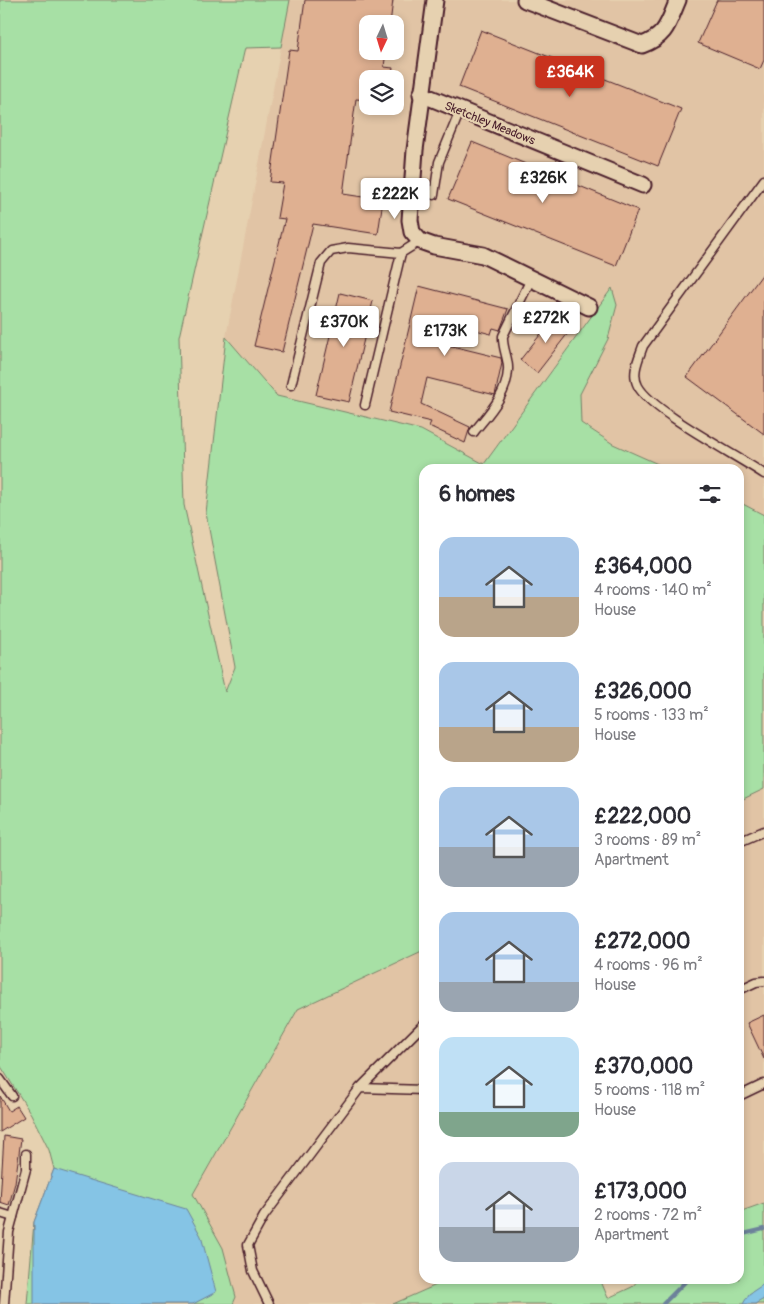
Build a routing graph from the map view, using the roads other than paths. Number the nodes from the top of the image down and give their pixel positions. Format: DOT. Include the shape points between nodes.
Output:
graph roads {
  1 [pos="435,0"];
  2 [pos="525,0"];
  3 [pos="678,0"];
  4 [pos="545,4"];
  5 [pos="420,94"];
  6 [pos="460,111"];
  7 [pos="764,180"];
  8 [pos="643,186"];
  9 [pos="412,189"];
  10 [pos="420,241"];
  11 [pos="401,253"];
  12 [pos="531,279"];
  13 [pos="590,307"];
  14 [pos="291,385"];
  15 [pos="365,405"];
  16 [pos="474,432"];
  17 [pos="764,474"];
  18 [pos="764,831"];
  19 [pos="744,840"];
  20 [pos="764,981"];
  21 [pos="744,988"];
  22 [pos="419,1029"];
  23 [pos="0,1079"];
  24 [pos="764,1084"];
  25 [pos="360,1088"];
  26 [pos="419,1090"];
  27 [pos="744,1094"];
  28 [pos="12,1096"];
  29 [pos="26,1154"];
  30 [pos="0,1213"];
  31 [pos="12,1217"];
  32 [pos="4,1304"];
  33 [pos="270,1304"];
  1 -- 5 [label="street"];
  2 -- 4 [label="street"];
  3 -- 4 [label="street" via="657,39 642,45"];
  5 -- 6 [label="street, Sketchley Meadows"];
  5 -- 9 [label="street"];
  6 -- 8 [label="street, Sketchley Meadows"];
  6 -- 9 [label="lane" via="439,162 434,195"];
  7 -- 17 [label="lane" via="644,346 635,369 637,386 655,405"];
  9 -- 10 [label="street" via="410,220 412,232"];
  10 -- 11 [label="lane"];
  10 -- 12 [label="street" via="483,255"];
  11 -- 14 [label="lane" via="348,248 331,251 321,263"];
  11 -- 15 [label="lane"];
  12 -- 13 [label="street"];
  12 -- 16 [label="lane" via="503,336 508,370 501,398"];
  18 -- 19 [label="lane"];
  20 -- 21 [label="lane"];
  22 -- 25 [label="lane"];
  23 -- 28 [label="lane"];
  24 -- 27 [label="lane"];
  25 -- 26 [label="lane"];
  25 -- 33 [label="lane" via="264,1216 248,1245 253,1271"];
  29 -- 31 [label="lane" via="26,1169"];
  30 -- 31 [label="lane"];
  31 -- 32 [label="lane"];
}
